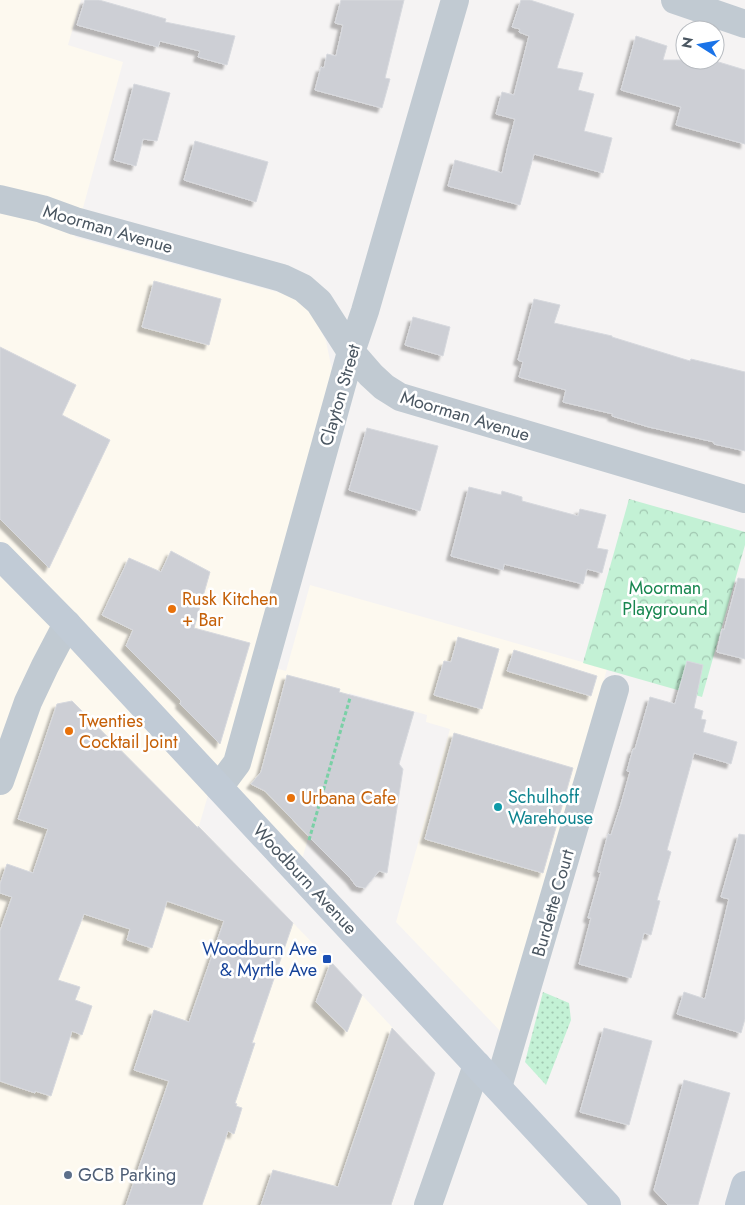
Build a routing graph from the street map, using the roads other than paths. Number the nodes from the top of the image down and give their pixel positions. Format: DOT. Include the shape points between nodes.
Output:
graph roads {
  1 [pos="455,0"];
  2 [pos="675,0"];
  3 [pos="745,24"];
  4 [pos="0,198"];
  5 [pos="351,352"];
  6 [pos="745,499"];
  7 [pos="0,556"];
  8 [pos="67,624"];
  9 [pos="615,690"];
  10 [pos="0,781"];
  11 [pos="219,787"];
  12 [pos="478,1066"];
  13 [pos="498,1087"];
  14 [pos="745,1185"];
  15 [pos="428,1205"];
  16 [pos="607,1205"];
  17 [pos="739,1205"];
  1 -- 5 [label="street, Clayton Street"];
  2 -- 3 [label="street"];
  4 -- 5 [label="street, Moorman Avenue" via="282,278 303,288 319,302"];
  5 -- 6 [label="street, Moorman Avenue" via="384,387 400,397"];
  5 -- 11 [label="street, Clayton Street" via="237,763"];
  7 -- 8 [label="street, Woodburn Avenue"];
  8 -- 10 [label="street" via="28,702"];
  8 -- 11 [label="street, Woodburn Avenue"];
  9 -- 13 [label="street, Burdette Court"];
  11 -- 12 [label="street, Woodburn Avenue"];
  12 -- 13 [label="street, Woodburn Avenue"];
  12 -- 15 [label="street"];
  13 -- 16 [label="street, Woodburn Avenue"];
  14 -- 17 [label="street"];
}
